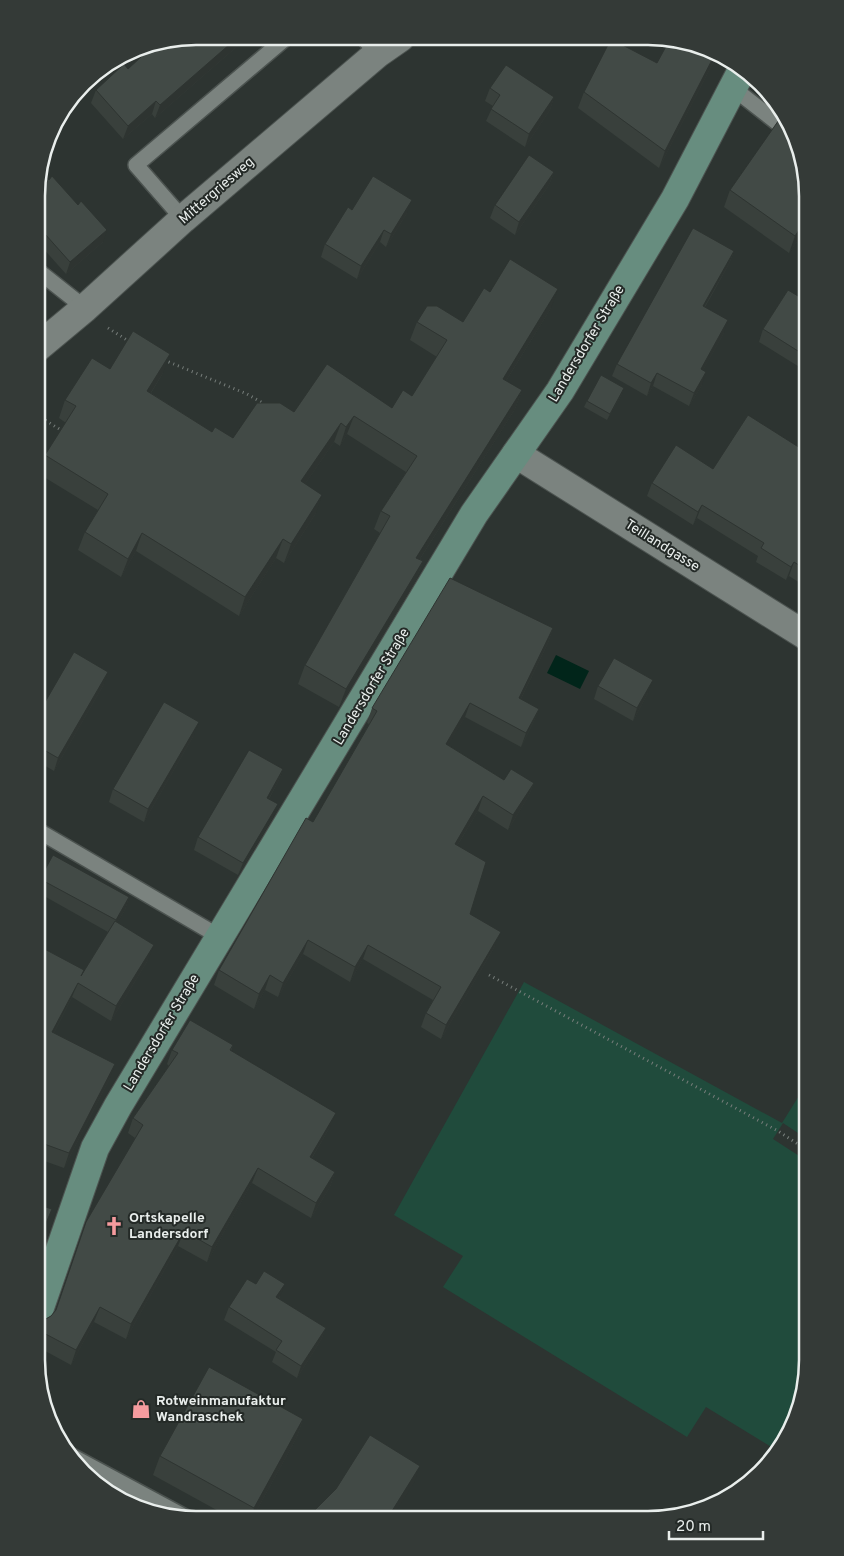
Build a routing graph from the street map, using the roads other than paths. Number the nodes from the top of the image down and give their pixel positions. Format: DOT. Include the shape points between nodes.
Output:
graph roads {
  1 [pos="278,45"];
  2 [pos="370,46"];
  3 [pos="738,79"];
  4 [pos="778,120"];
  5 [pos="183,219"];
  6 [pos="45,276"];
  7 [pos="85,308"];
  8 [pos="45,341"];
  9 [pos="516,454"];
  10 [pos="799,631"];
  11 [pos="45,835"];
  12 [pos="220,937"];
  13 [pos="45,1294"];
  14 [pos="86,1464"];
  15 [pos="170,1509"];
  1 -- 5 [label="lane" via="136,165"];
  2 -- 5 [label="street, Mittergriesweg"];
  3 -- 4 [label="lane"];
  3 -- 9 [label="main road, Landersdorfer Straße" via="675,199 560,391"];
  5 -- 7 [label="street, Mittergriesweg"];
  6 -- 7 [label="lane"];
  7 -- 8 [label="street, Mittergriesweg"];
  9 -- 10 [label="street, Teillandgasse"];
  9 -- 12 [label="main road, Landersdorfer Straße" via="474,514"];
  11 -- 12 [label="lane"];
  12 -- 13 [label="main road, Landersdorfer Straße" via="95,1148"];
  14 -- 15 [label="lane"];
}
